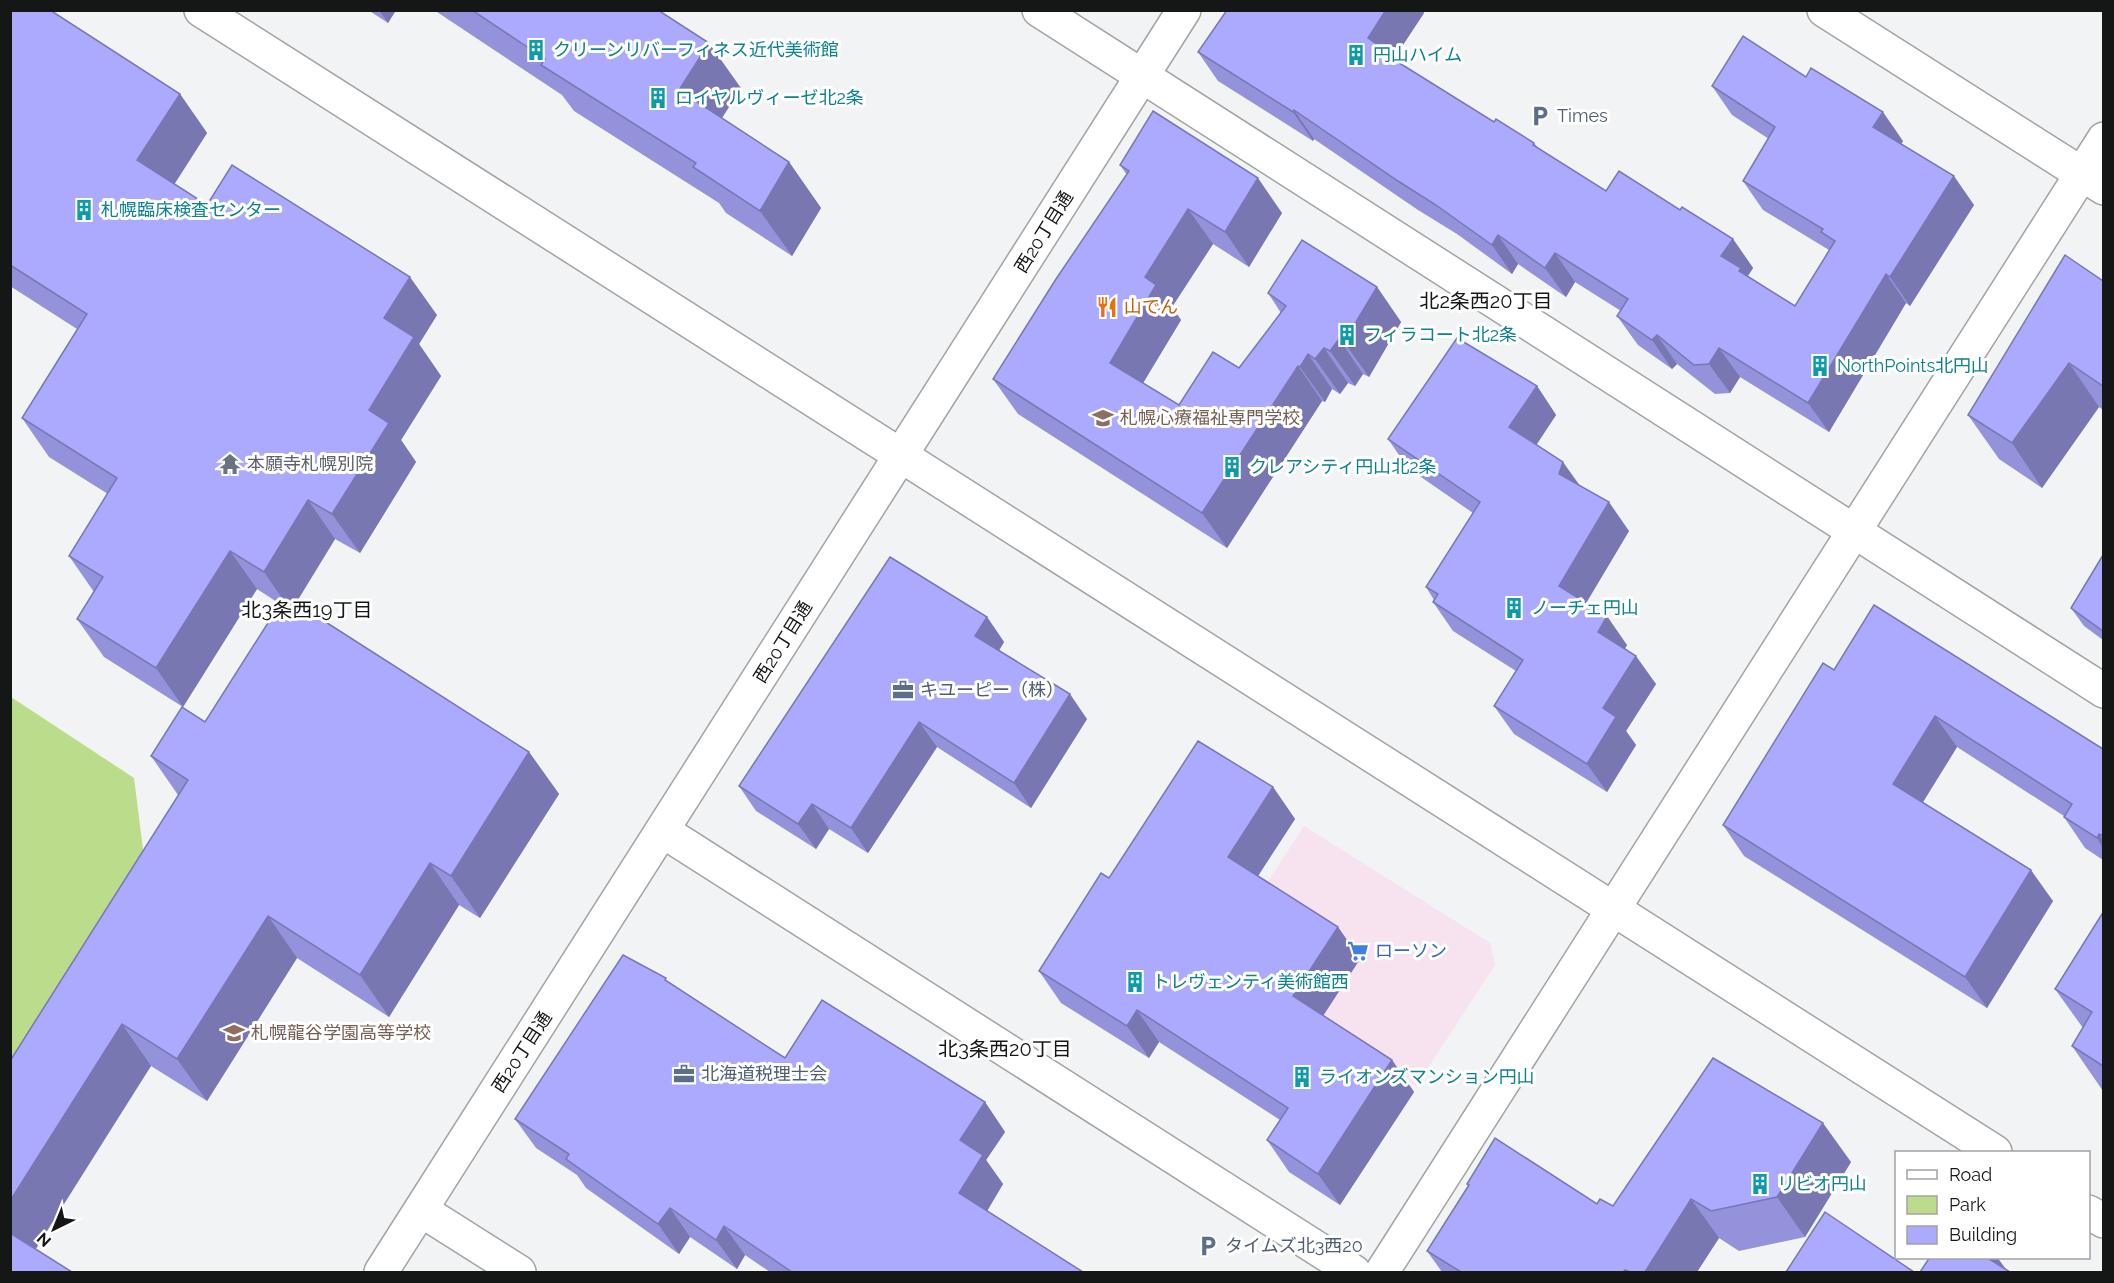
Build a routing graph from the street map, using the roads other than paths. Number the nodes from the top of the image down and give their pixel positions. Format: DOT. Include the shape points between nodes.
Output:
graph roads {
  1 [pos="201,10"];
  2 [pos="1039,10"];
  3 [pos="1184,10"];
  4 [pos="1824,10"];
  5 [pos="1143,76"];
  6 [pos="2103,139"];
  7 [pos="2092,181"];
  8 [pos="902,456"];
  9 [pos="1854,532"];
  10 [pos="2103,691"];
  11 [pos="663,831"];
  12 [pos="1613,909"];
  13 [pos="1993,1151"];
  14 [pos="421,1210"];
  15 [pos="2090,1213"];
  16 [pos="2103,1221"];
  17 [pos="381,1272"];
  18 [pos="519,1272"];
  19 [pos="1354,1272"];
  20 [pos="1382,1272"];
  1 -- 8 [label="street"];
  2 -- 5 [label="street"];
  3 -- 5 [label="street, 西20丁目通"];
  4 -- 7 [label="street"];
  5 -- 8 [label="street, 西20丁目通"];
  5 -- 9 [label="street"];
  6 -- 7 [label="street"];
  7 -- 9 [label="street"];
  8 -- 11 [label="street, 西20丁目通"];
  8 -- 12 [label="street"];
  9 -- 10 [label="street"];
  9 -- 12 [label="street"];
  11 -- 14 [label="street, 西20丁目通"];
  11 -- 19 [label="street"];
  12 -- 13 [label="street"];
  12 -- 20 [label="street"];
  14 -- 17 [label="street, 西20丁目通"];
  14 -- 18 [label="street"];
  15 -- 16 [label="street"];
}
